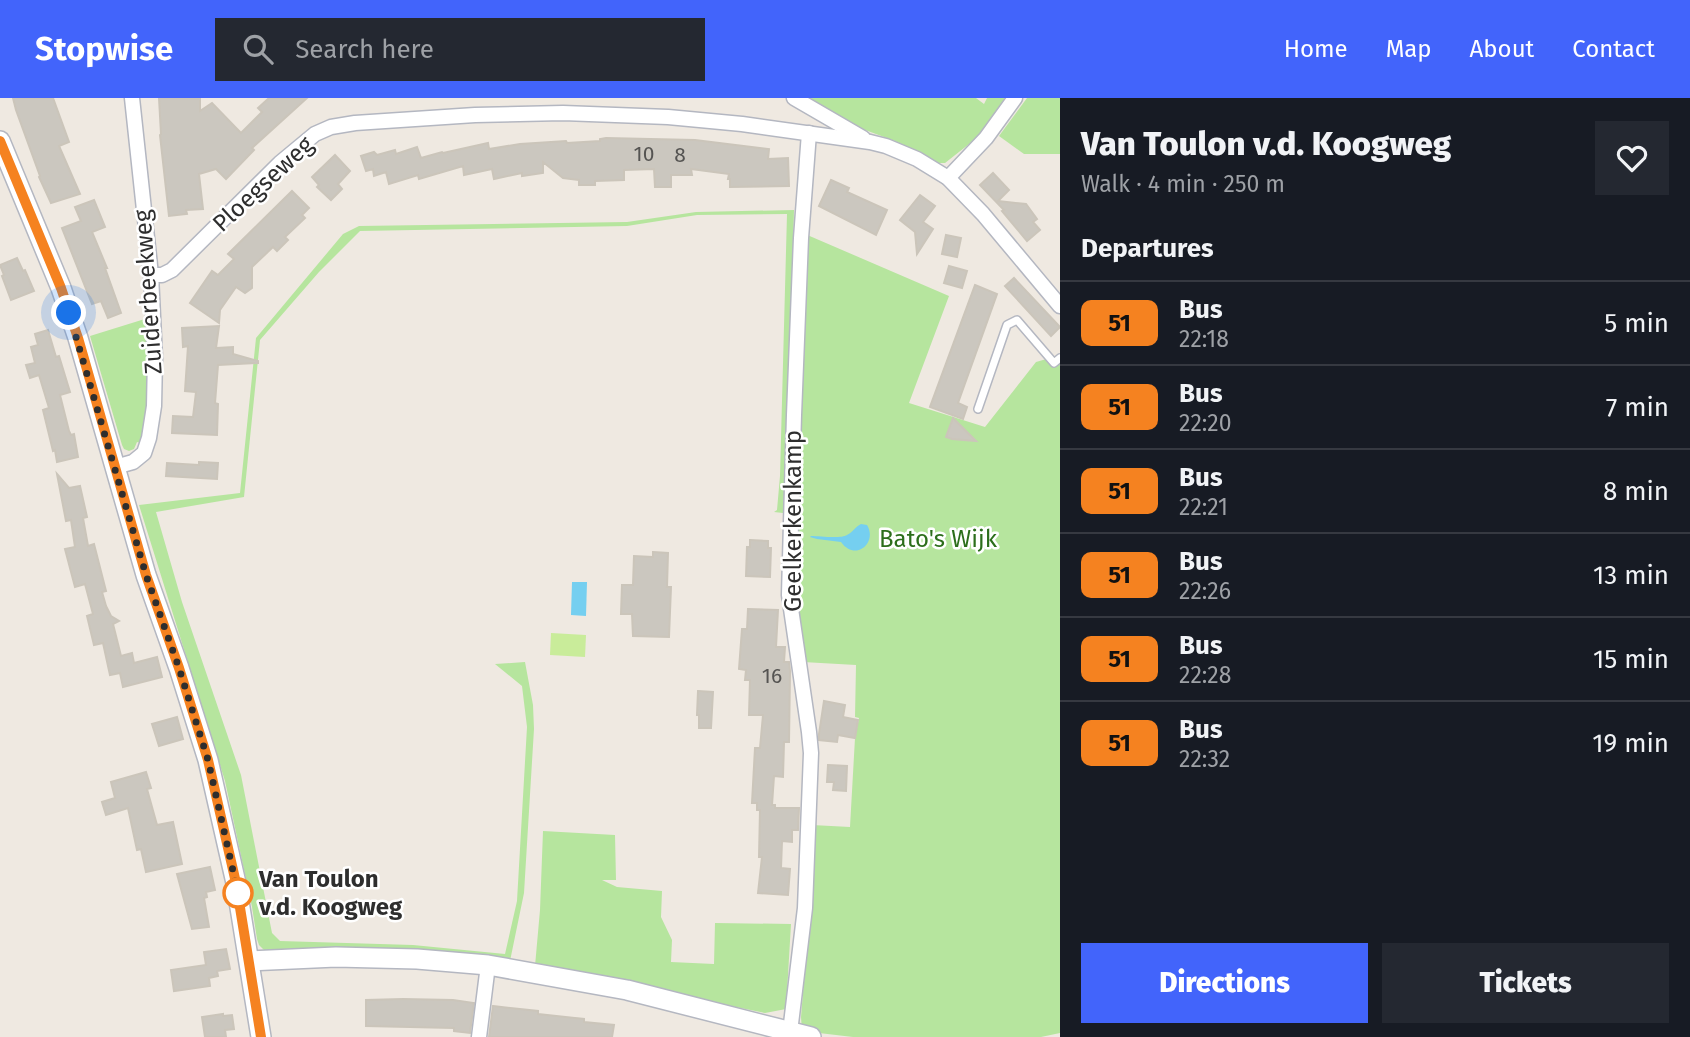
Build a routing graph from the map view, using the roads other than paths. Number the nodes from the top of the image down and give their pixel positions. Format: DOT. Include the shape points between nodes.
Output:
graph roads {
  1 [pos="132,98"];
  2 [pos="794,98"];
  3 [pos="1015,98"];
  4 [pos="809,133"];
  5 [pos="0,141"];
  6 [pos="870,142"];
  7 [pos="948,178"];
  8 [pos="150,275"];
  9 [pos="1060,306"];
  10 [pos="1060,358"];
  11 [pos="978,409"];
  12 [pos="115,467"];
  13 [pos="250,961"];
  14 [pos="488,965"];
  15 [pos="789,1035"];
  16 [pos="261,1037"];
  17 [pos="479,1037"];
  18 [pos="811,1037"];
  1 -- 8 [label="street, Zuiderbeekweg"];
  2 -- 6 [label="street"];
  3 -- 7 [label="street"];
  4 -- 6 [label="street, Ploegseweg"];
  4 -- 8 [label="street, Ploegseweg" via="667,117 563,113 331,127 315,134 280,163 172,270"];
  4 -- 15 [label="street, Geelkerkenkamp" via="789,596 811,753 805,908"];
  5 -- 12 [label="street" via="61,288"];
  6 -- 7 [label="street" via="917,159"];
  7 -- 9 [label="street"];
  8 -- 12 [label="street, Zuiderbeekweg" via="155,371 149,438 144,453"];
  10 -- 11 [label="lane" via="1054,363 1017,320 1007,325"];
  12 -- 13 [label="street" via="208,760"];
  13 -- 14 [label="street" via="349,957"];
  13 -- 16 [label="street"];
  14 -- 15 [label="street" via="626,990"];
  14 -- 17 [label="street"];
  15 -- 18 [label="street"];
}
